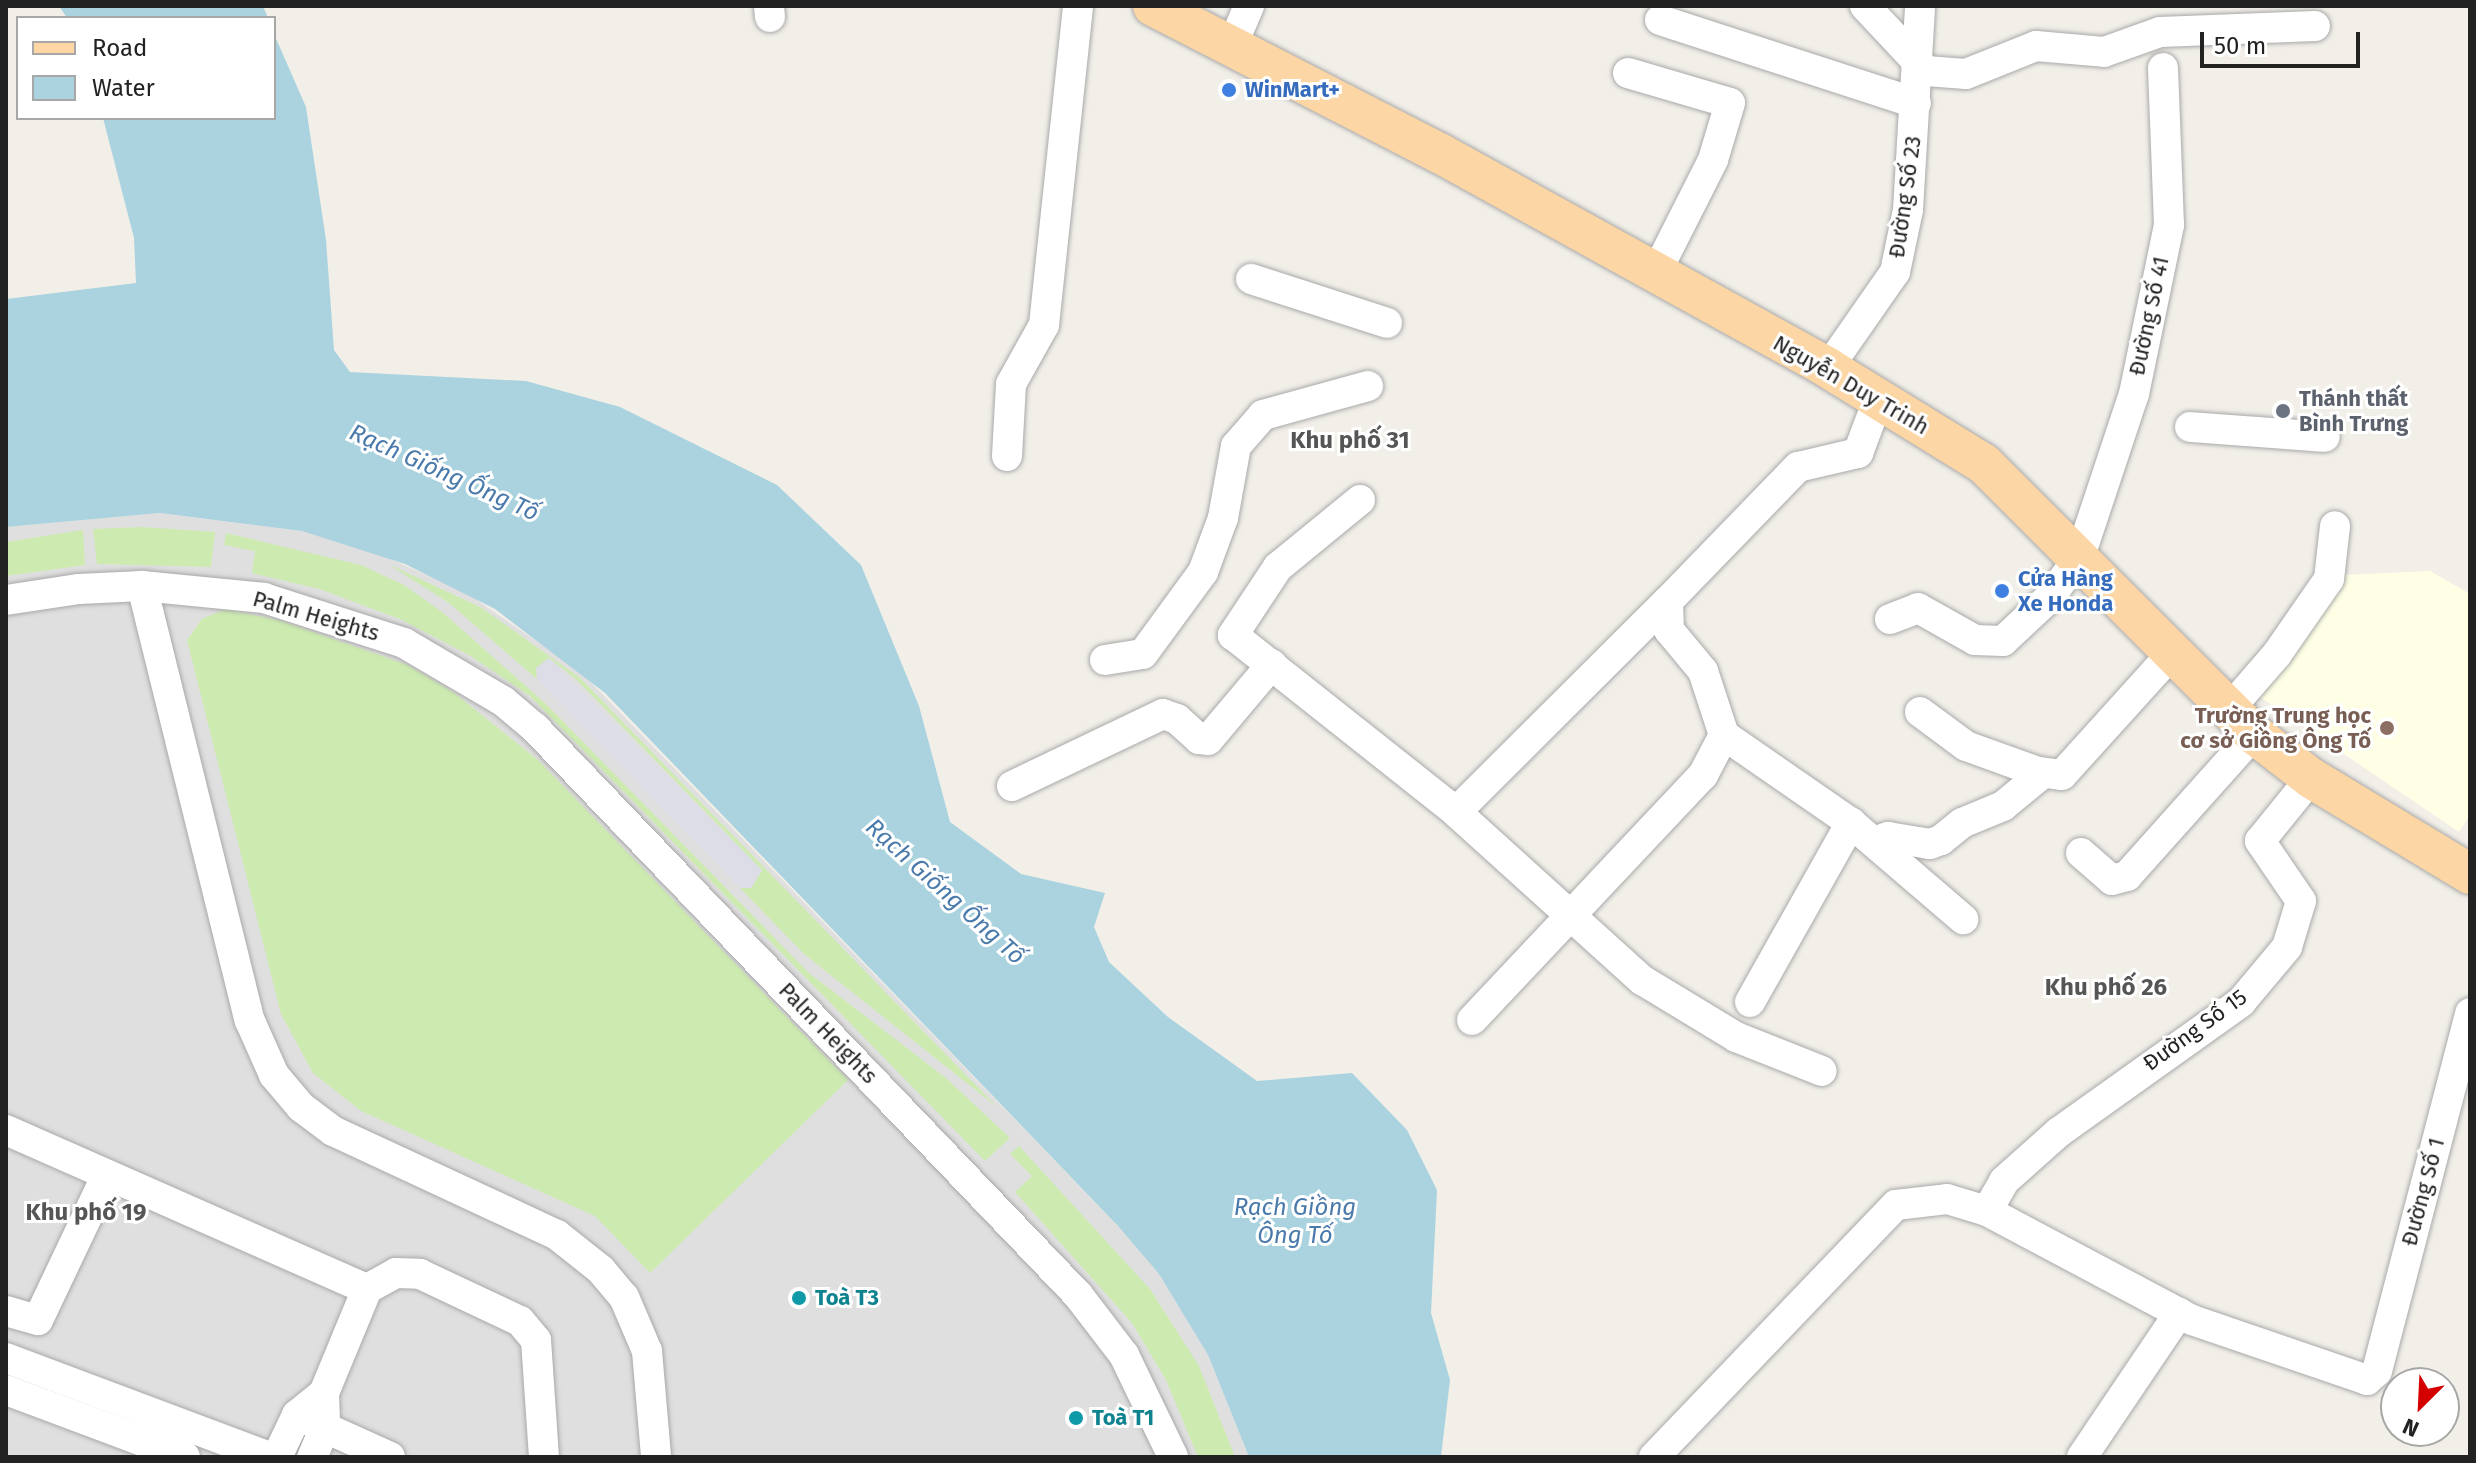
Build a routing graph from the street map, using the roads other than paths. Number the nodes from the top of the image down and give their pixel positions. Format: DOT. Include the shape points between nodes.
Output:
graph roads {
  1 [pos="1078,6"];
  2 [pos="1153,6"];
  3 [pos="1249,6"];
  4 [pos="1865,6"];
  5 [pos="1920,6"];
  6 [pos="1660,20"];
  7 [pos="2315,26"];
  8 [pos="1231,48"];
  9 [pos="1915,56"];
  10 [pos="2163,68"];
  11 [pos="1628,73"];
  12 [pos="1916,103"];
  13 [pos="1656,273"];
  14 [pos="1251,279"];
  15 [pos="1387,323"];
  16 [pos="1828,368"];
  17 [pos="1368,386"];
  18 [pos="1878,400"];
  19 [pos="2190,427"];
  20 [pos="2325,437"];
  21 [pos="1007,456"];
  22 [pos="1360,500"];
  23 [pos="2335,526"];
  24 [pos="2080,556"];
  25 [pos="142,586"];
  26 [pos="6,600"];
  27 [pos="1668,601"];
  28 [pos="1890,619"];
  29 [pos="2173,652"];
  30 [pos="1105,660"];
  31 [pos="1272,664"];
  32 [pos="1920,712"];
  33 [pos="2243,720"];
  34 [pos="1724,735"];
  35 [pos="2043,773"];
  36 [pos="2311,778"];
  37 [pos="1012,786"];
  38 [pos="1456,812"];
  39 [pos="1862,833"];
  40 [pos="2081,853"];
  41 [pos="2470,874"];
  42 [pos="1570,913"];
  43 [pos="1963,919"];
  44 [pos="1750,1002"];
  45 [pos="2470,1013"];
  46 [pos="1472,1020"];
  47 [pos="1822,1071"];
  48 [pos="6,1130"];
  49 [pos="106,1177"];
  50 [pos="1987,1211"];
  51 [pos="367,1289"];
  52 [pos="6,1311"];
  53 [pos="2179,1313"];
  54 [pos="6,1358"];
  55 [pos="6,1390"];
  56 [pos="324,1393"];
  57 [pos="297,1415"];
  58 [pos="325,1427"];
  59 [pos="185,1457"];
  60 [pos="269,1457"];
  61 [pos="277,1457"];
  62 [pos="312,1457"];
  63 [pos="390,1457"];
  64 [pos="544,1457"];
  65 [pos="656,1457"];
  66 [pos="1173,1457"];
  67 [pos="1654,1457"];
  68 [pos="2082,1457"];
  1 -- 21 [label="street" via="1044,325 1011,384"];
  2 -- 8 [label="main road, Nguyễn Duy Trinh"];
  3 -- 8 [label="street"];
  4 -- 9 [label="street"];
  5 -- 9 [label="street, Đường Số 23"];
  6 -- 12 [label="street"];
  7 -- 9 [label="street" via="2160,32 2104,52 2036,46 1966,74 1926,71"];
  8 -- 13 [label="main road, Nguyễn Duy Trinh" via="1441,154"];
  9 -- 12 [label="street, Đường Số 23"];
  10 -- 24 [label="street, Đường Số 41" via="2169,225 2134,394"];
  11 -- 13 [label="street" via="1730,103 1713,160"];
  12 -- 16 [label="street, Đường Số 23" via="1908,210 1895,272"];
  13 -- 16 [label="main road, Nguyễn Duy Trinh"];
  14 -- 15 [label="street"];
  16 -- 18 [label="main road, Nguyễn Duy Trinh"];
  17 -- 30 [label="street" via="1263,415 1236,446 1223,518 1203,572 1143,654"];
  18 -- 24 [label="main road, Nguyễn Duy Trinh" via="1984,464"];
  18 -- 27 [label="street" via="1858,453 1798,467"];
  19 -- 20 [label="street"];
  22 -- 31 [label="street" via="1278,567 1236,625 1233,635"];
  23 -- 33 [label="street" via="2329,579 2277,654"];
  24 -- 28 [label="street, Đường Số 41" via="2050,597 2003,641 1975,640 1918,608"];
  24 -- 29 [label="main road, Nguyễn Duy Trinh"];
  25 -- 26 [label="street, Palm Heights"];
  25 -- 65 [label="street" via="250,1021 274,1075 301,1107 333,1131 557,1235 601,1270 624,1297 647,1351"];
  25 -- 66 [label="street, Palm Heights" via="248,595 350,622 430,656 519,714 1078,1295 1124,1355"];
  27 -- 34 [label="street" via="1669,630 1703,671"];
  27 -- 38 [label="street"];
  29 -- 33 [label="main road, Nguyễn Duy Trinh"];
  29 -- 35 [label="street" via="2073,766 2062,775"];
  31 -- 37 [label="street" via="1208,740 1163,714"];
  31 -- 38 [label="street"];
  32 -- 35 [label="street" via="1966,746"];
  33 -- 36 [label="main road, Nguyễn Duy Trinh"];
  33 -- 40 [label="street" via="2127,876 2112,880"];
  34 -- 39 [label="street"];
  34 -- 42 [label="street" via="1703,775"];
  35 -- 39 [label="street" via="2003,806 1930,844"];
  36 -- 41 [label="main road, Nguyễn Duy Trinh"];
  36 -- 50 [label="street, Đường Số 15" via="2260,841 2301,901 2287,947 2241,1002 2059,1132 2004,1181"];
  38 -- 42 [label="street"];
  39 -- 43 [label="street"];
  39 -- 44 [label="street"];
  42 -- 46 [label="street"];
  42 -- 47 [label="street" via="1642,980 1736,1037"];
  45 -- 53 [label="street, Đường Số 1" via="2377,1371 2367,1380"];
  48 -- 49 [label="street"];
  49 -- 51 [label="street"];
  49 -- 52 [label="street" via="38,1320"];
  50 -- 53 [label="street"];
  50 -- 67 [label="street" via="1947,1199 1896,1205"];
  51 -- 56 [label="street"];
  51 -- 64 [label="street" via="396,1273 420,1274 520,1321 536,1340"];
  53 -- 68 [label="street"];
  54 -- 60 [label="street"];
  55 -- 59 [label="street"];
  56 -- 57 [label="street"];
  56 -- 58 [label="street"];
  57 -- 58 [label="street"];
  57 -- 61 [label="street"];
  58 -- 62 [label="street"];
  58 -- 63 [label="street"];
}
